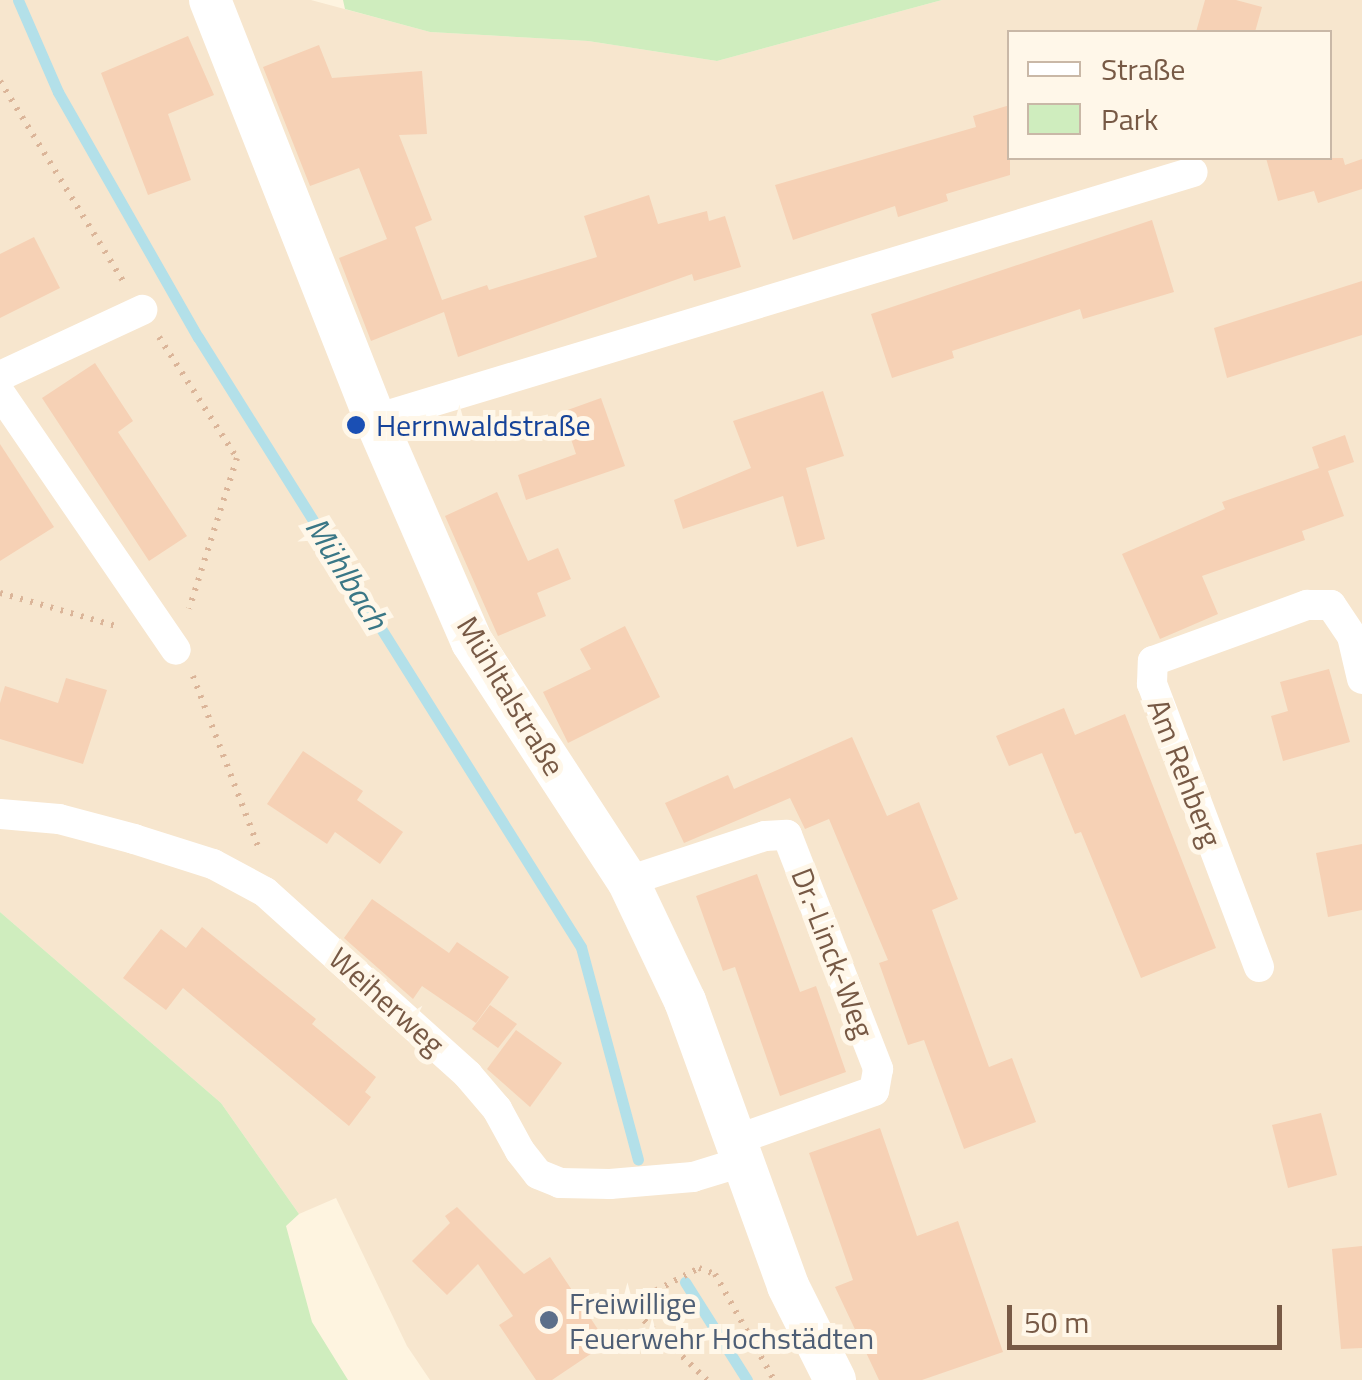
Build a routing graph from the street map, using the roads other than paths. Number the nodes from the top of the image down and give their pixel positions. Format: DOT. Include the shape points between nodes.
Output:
graph roads {
  1 [pos="210,0"];
  2 [pos="1193,172"];
  3 [pos="142,310"];
  4 [pos="0,376"];
  5 [pos="0,393"];
  6 [pos="376,419"];
  7 [pos="176,650"];
  8 [pos="1362,678"];
  9 [pos="0,814"];
  10 [pos="628,881"];
  11 [pos="1259,967"];
  12 [pos="741,1150"];
  13 [pos="835,1380"];
  1 -- 6 [label="main road, Mühltalstraße"];
  2 -- 6 [label="street"];
  3 -- 4 [label="street"];
  5 -- 7 [label="street"];
  6 -- 10 [label="main road, Mühltalstraße" via="472,642"];
  8 -- 11 [label="street, Am Rehberg" via="1352,636 1331,605 1307,604 1153,661 1152,684"];
  9 -- 12 [label="street, Weiherweg" via="58,818 134,839 213,864 264,892 468,1075 538,1174 560,1183 693,1178"];
  10 -- 12 [label="main road, Mühltalstraße" via="685,1000"];
  10 -- 12 [label="street, Dr.-Linck-Weg" via="787,835 878,1069 874,1091"];
  12 -- 13 [label="main road, Mühltalstraße" via="788,1286"];
}
